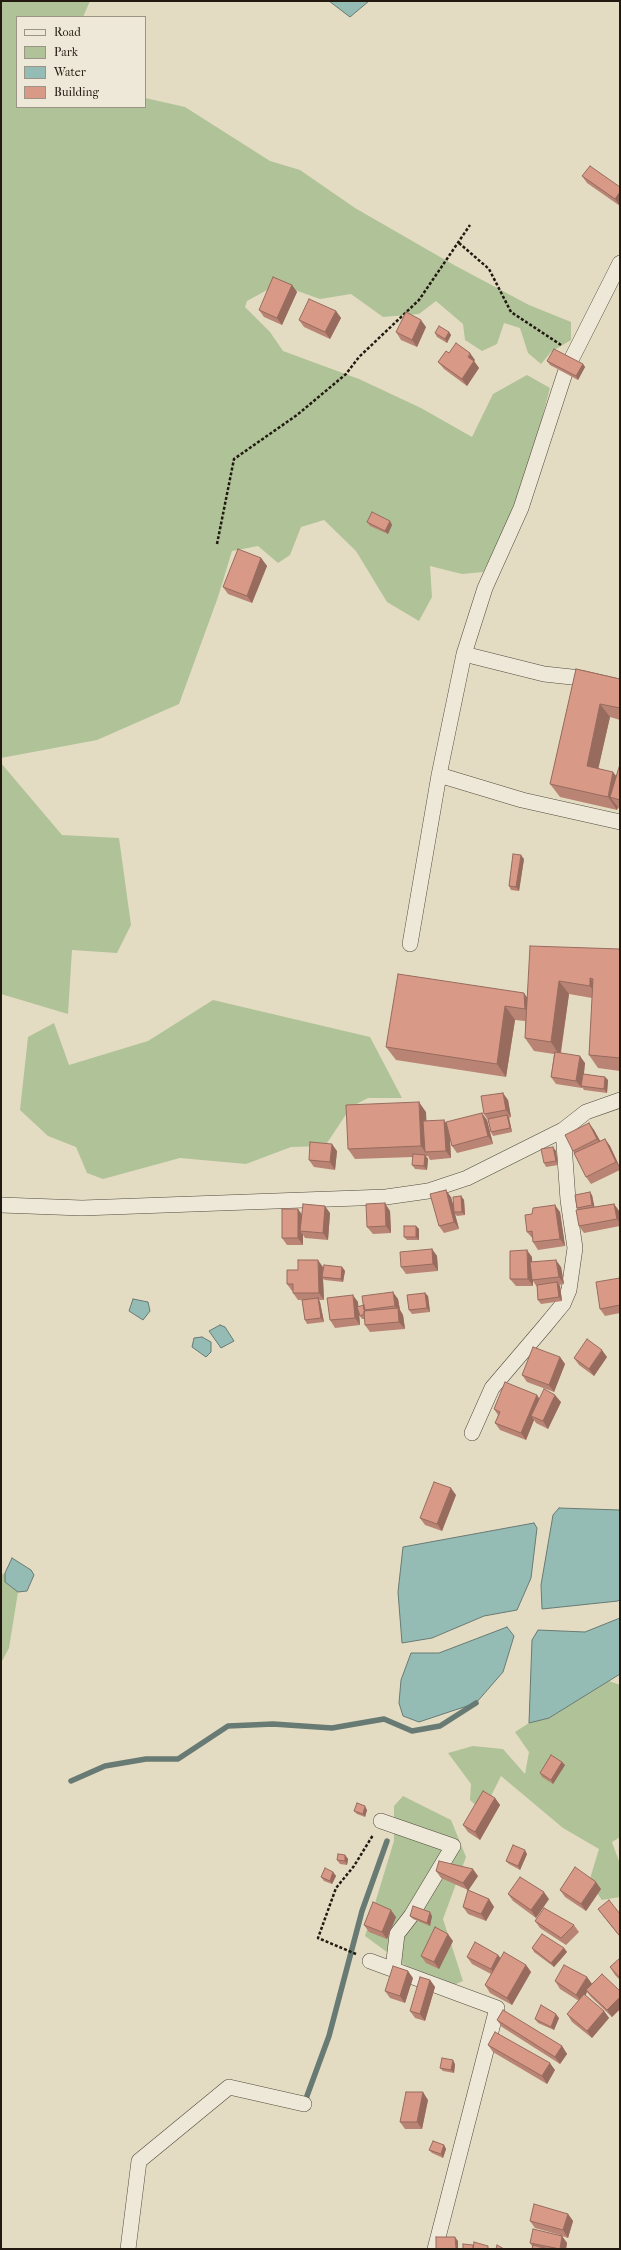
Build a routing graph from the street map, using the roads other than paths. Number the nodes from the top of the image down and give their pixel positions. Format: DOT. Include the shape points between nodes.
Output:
graph roads {
  1 [pos="620,263"];
  2 [pos="464,654"];
  3 [pos="620,687"];
  4 [pos="438,775"];
  5 [pos="620,822"];
  6 [pos="410,944"];
  7 [pos="620,1100"];
  8 [pos="563,1130"];
  9 [pos="1,1205"];
  10 [pos="472,1433"];
  11 [pos="381,1821"];
  12 [pos="370,1961"];
  13 [pos="392,1969"];
  14 [pos="304,2104"];
  15 [pos="128,2249"];
  16 [pos="435,2249"];
  1 -- 2 [label="street" via="570,362 521,508 486,588"];
  2 -- 3 [label="street" via="544,674 581,678"];
  2 -- 4 [label="street"];
  4 -- 5 [label="street" via="522,800"];
  4 -- 6 [label="street"];
  7 -- 8 [label="street" via="586,1112"];
  8 -- 9 [label="street" via="467,1178 428,1191 386,1197 82,1208"];
  8 -- 10 [label="street" via="568,1200 575,1248 569,1290 558,1310 492,1388"];
  11 -- 13 [label="street" via="453,1846 411,1916 397,1934"];
  12 -- 13 [label="street"];
  13 -- 16 [label="street" via="497,2008"];
  14 -- 15 [label="street" via="229,2087 139,2161"];
}
